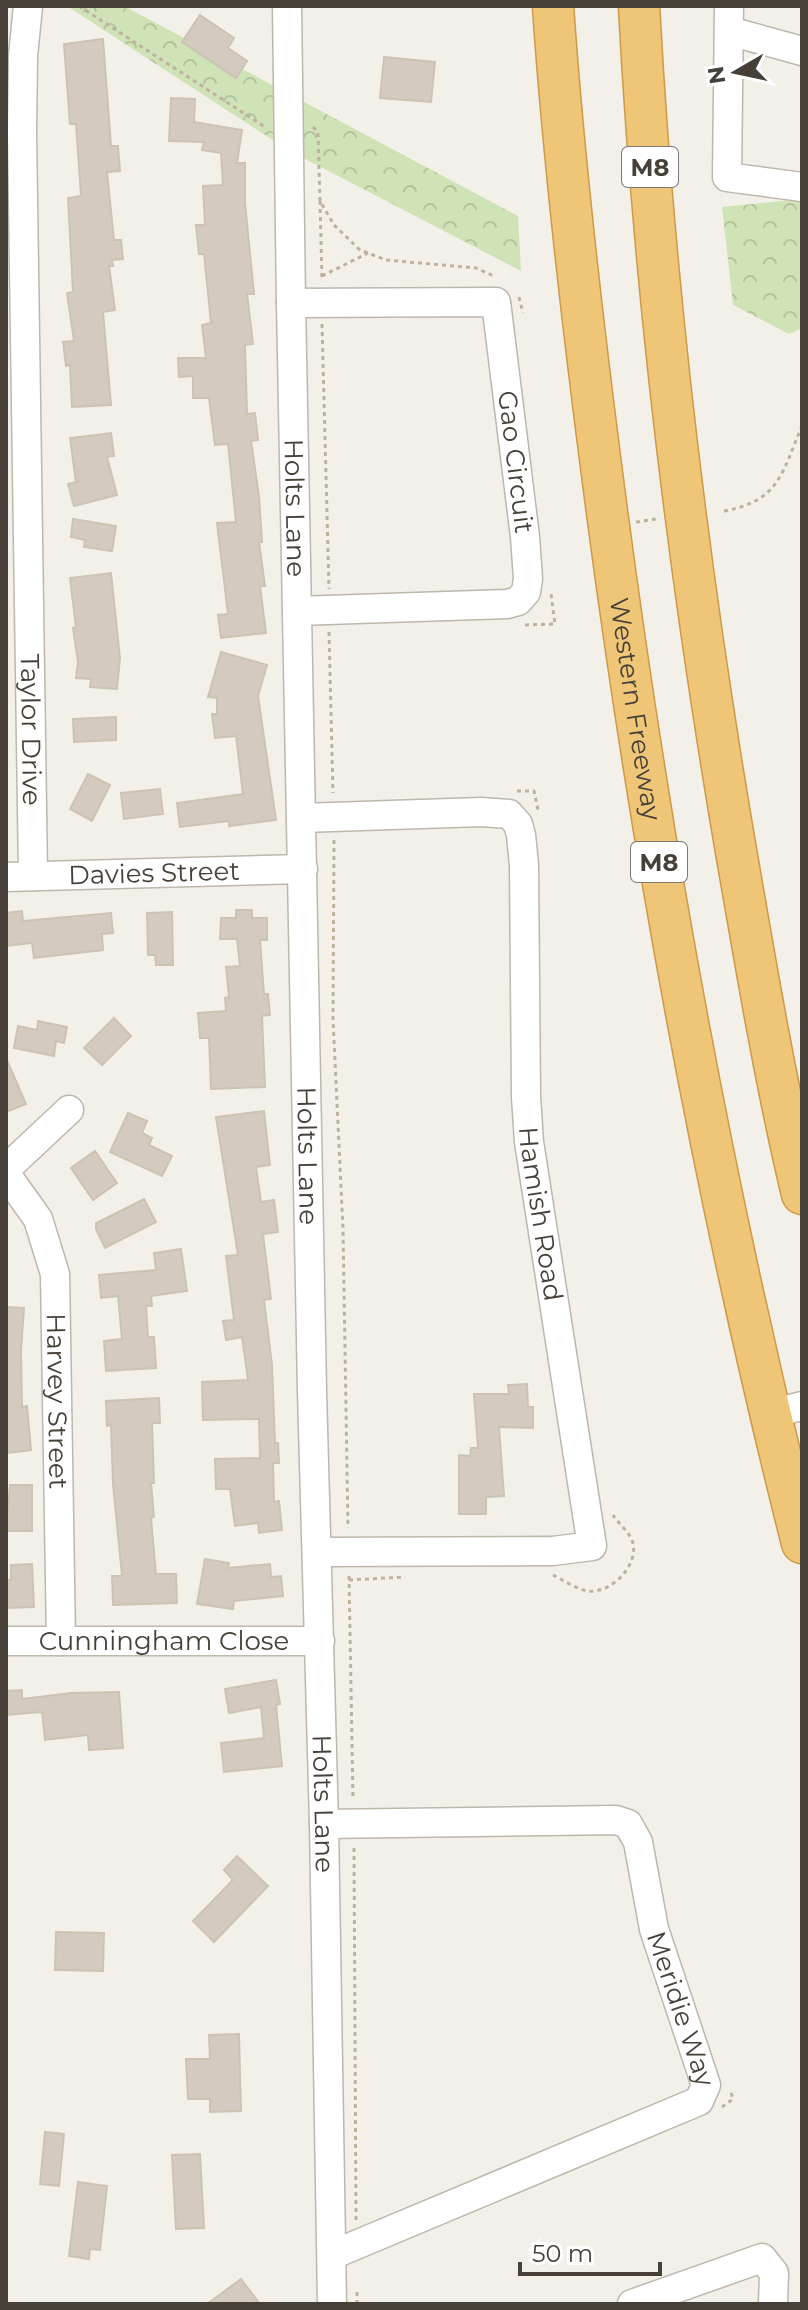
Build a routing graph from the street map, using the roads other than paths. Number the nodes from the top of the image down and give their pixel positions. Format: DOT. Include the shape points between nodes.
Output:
graph roads {
  1 [pos="28,6"];
  2 [pos="287,6"];
  3 [pos="540,6"];
  4 [pos="553,6"];
  5 [pos="639,6"];
  6 [pos="660,6"];
  7 [pos="729,19"];
  8 [pos="802,51"];
  9 [pos="14,131"];
  10 [pos="566,172"];
  11 [pos="802,187"];
  12 [pos="291,303"];
  13 [pos="663,328"];
  14 [pos="16,370"];
  15 [pos="297,611"];
  16 [pos="17,620"];
  17 [pos="302,818"];
  18 [pos="303,869"];
  19 [pos="19,876"];
  20 [pos="69,1110"];
  21 [pos="6,1172"];
  22 [pos="802,1194"];
  23 [pos="786,1410"];
  24 [pos="802,1543"];
  25 [pos="317,1552"];
  26 [pos="6,1641"];
  27 [pos="61,1641"];
  28 [pos="320,1641"];
  29 [pos="324,1824"];
  30 [pos="344,2250"];
  31 [pos="332,2304"];
  32 [pos="632,2304"];
  33 [pos="773,2304"];
  1 -- 9 [label="street, Taylor Drive"];
  2 -- 12 [label="street, Holts Lane"];
  3 -- 10 [label="highway"];
  4 -- 10 [label="highway, Western Freeway / M8"];
  5 -- 13 [label="highway, M8"];
  6 -- 13 [label="highway" via="666,174"];
  7 -- 8 [label="street"];
  7 -- 11 [label="street" via="727,177"];
  9 -- 14 [label="street, Taylor Drive"];
  10 -- 23 [label="highway, Western Freeway / M8" via="626,663 688,1027 710,1142"];
  12 -- 15 [label="street, Holts Lane"];
  12 -- 15 [label="street, Gao Circuit" via="322,290 496,302 528,579 526,592 507,604 333,597"];
  13 -- 22 [label="highway, M8" via="709,690 779,1096"];
  14 -- 16 [label="street, Taylor Drive"];
  15 -- 17 [label="street, Holts Lane"];
  16 -- 19 [label="street, Taylor Drive"];
  17 -- 18 [label="street, Holts Lane"];
  17 -- 25 [label="street, Hamish Road" via="500,812 518,824 524,865 529,1142 592,1546 553,1551"];
  18 -- 19 [label="street, Davies Street"];
  18 -- 25 [label="street, Holts Lane"];
  20 -- 21 [label="street"];
  21 -- 27 [label="street, Harvey Street" via="38,1219 55,1274"];
  23 -- 24 [label="highway, Western Freeway / M8"];
  25 -- 28 [label="street, Holts Lane"];
  26 -- 27 [label="street, Cunningham Close"];
  27 -- 28 [label="street, Cunningham Close"];
  28 -- 29 [label="street, Holts Lane"];
  29 -- 30 [label="street, Holts Lane"];
  29 -- 30 [label="street, Meridie Way" via="628,1824 638,1842 654,1929 706,2085 699,2101"];
  30 -- 31 [label="street, Holts Lane"];
  32 -- 33 [label="street" via="762,2258 774,2273"];
}
